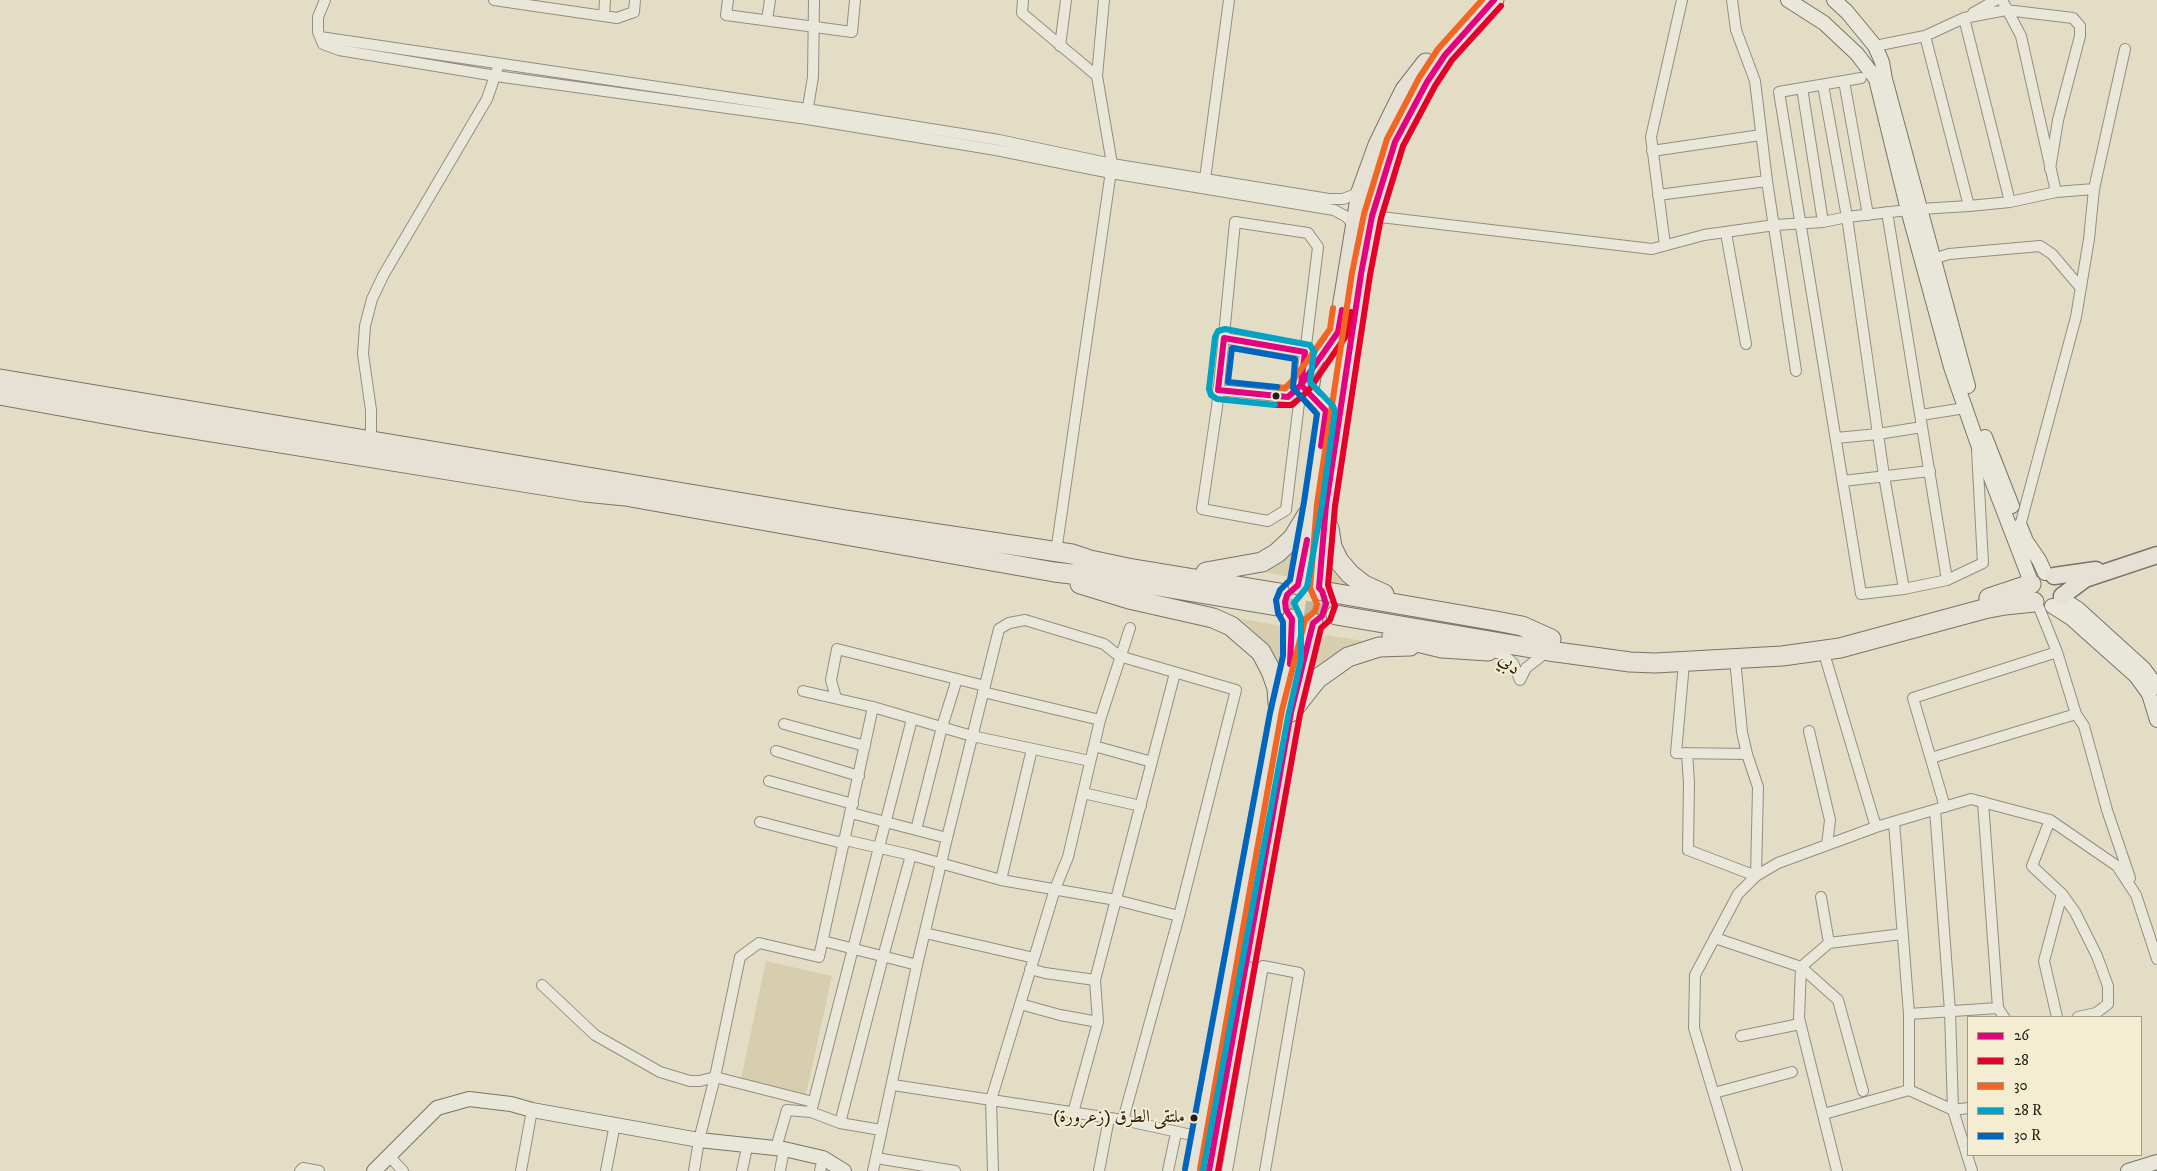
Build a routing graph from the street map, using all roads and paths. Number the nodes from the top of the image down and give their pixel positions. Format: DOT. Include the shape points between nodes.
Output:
graph roads {
  1 [pos="326,0"];
  2 [pos="494,0"];
  3 [pos="605,0"];
  4 [pos="635,0"];
  5 [pos="728,0"];
  6 [pos="770,0"];
  7 [pos="814,0"];
  8 [pos="855,0"];
  9 [pos="1023,0"];
  10 [pos="1066,0"];
  11 [pos="1104,0"];
  12 [pos="1229,0"];
  13 [pos="1478,0"];
  14 [pos="1494,0"];
  15 [pos="1682,0"];
  16 [pos="1732,0"];
  17 [pos="1788,0"];
  18 [pos="1996,0"];
  19 [pos="1840,2"];
  20 [pos="2004,5"];
  21 [pos="604,16"];
  22 [pos="1964,18"];
  23 [pos="768,20"];
  24 [pos="812,27"];
  25 [pos="1925,36"];
  26 [pos="320,37"];
  27 [pos="1060,46"];
  28 [pos="1876,46"];
  29 [pos="2125,49"];
  30 [pos="499,64"];
  31 [pos="496,76"];
  32 [pos="1097,76"];
  33 [pos="1861,78"];
  34 [pos="1844,81"];
  35 [pos="1823,85"];
  36 [pos="1802,88"];
  37 [pos="681,91"];
  38 [pos="679,102"];
  39 [pos="807,114"];
  40 [pos="1761,135"];
  41 [pos="1652,151"];
  42 [pos="1112,169"];
  43 [pos="2050,169"];
  44 [pos="1205,179"];
  45 [pos="1767,181"];
  46 [pos="2094,189"];
  47 [pos="1361,192"];
  48 [pos="2056,192"];
  49 [pos="1658,195"];
  50 [pos="2010,202"];
  51 [pos="1969,206"];
  52 [pos="1914,209"];
  53 [pos="1887,212"];
  54 [pos="1868,215"];
  55 [pos="1372,216"];
  56 [pos="1846,217"];
  57 [pos="1823,222"];
  58 [pos="1802,224"];
  59 [pos="1775,225"];
  60 [pos="1355,229"];
  61 [pos="1726,233"];
  62 [pos="1665,244"];
  63 [pos="1933,259"];
  64 [pos="2080,287"];
  65 [pos="1338,332"];
  66 [pos="1224,338"];
  67 [pos="1746,344"];
  68 [pos="1305,352"];
  69 [pos="1796,371"];
  70 [pos="0,379"];
  71 [pos="1301,385"];
  72 [pos="1218,390"];
  73 [pos="0,395"];
  74 [pos="1965,408"];
  75 [pos="1326,411"];
  76 [pos="1921,415"];
  77 [pos="1922,427"];
  78 [pos="1878,434"];
  79 [pos="1836,438"];
  80 [pos="1976,439"];
  81 [pos="371,440"];
  82 [pos="1930,471"];
  83 [pos="1884,476"];
  84 [pos="1843,482"];
  85 [pos="586,484"];
  86 [pos="1320,504"];
  87 [pos="2020,526"];
  88 [pos="1064,553"];
  89 [pos="2157,555"];
  90 [pos="2118,567"];
  91 [pos="1054,572"];
  92 [pos="1206,572"];
  93 [pos="2040,579"];
  94 [pos="1948,580"];
  95 [pos="1904,589"];
  96 [pos="1321,590"];
  97 [pos="2049,601"];
  98 [pos="1288,602"];
  99 [pos="1338,610"];
  100 [pos="1446,611"];
  101 [pos="1315,622"];
  102 [pos="1130,628"];
  103 [pos="1550,645"];
  104 [pos="1442,648"];
  105 [pos="1823,650"];
  106 [pos="1489,651"];
  107 [pos="2057,652"];
  108 [pos="1119,656"];
  109 [pos="1735,659"];
  110 [pos="1684,663"];
  111 [pos="1175,673"];
  112 [pos="2140,673"];
  113 [pos="957,679"];
  114 [pos="2157,687"];
  115 [pos="984,689"];
  116 [pos="803,691"];
  117 [pos="836,698"];
  118 [pos="873,707"];
  119 [pos="1285,713"];
  120 [pos="2076,714"];
  121 [pos="912,719"];
  122 [pos="1100,720"];
  123 [pos="2157,720"];
  124 [pos="784,724"];
  125 [pos="942,727"];
  126 [pos="1809,731"];
  127 [pos="972,736"];
  128 [pos="865,746"];
  129 [pos="1094,746"];
  130 [pos="1032,749"];
  131 [pos="776,751"];
  132 [pos="1687,753"];
  133 [pos="1747,754"];
  134 [pos="1931,758"];
  135 [pos="1090,761"];
  136 [pos="1152,762"];
  137 [pos="859,776"];
  138 [pos="769,781"];
  139 [pos="1082,793"];
  140 [pos="1983,802"];
  141 [pos="1141,806"];
  142 [pos="1940,808"];
  143 [pos="852,809"];
  144 [pos="2050,820"];
  145 [pos="760,822"];
  146 [pos="885,822"];
  147 [pos="1894,822"];
  148 [pos="1876,827"];
  149 [pos="916,830"];
  150 [pos="947,838"];
  151 [pos="845,840"];
  152 [pos="1827,845"];
  153 [pos="880,848"];
  154 [pos="911,855"];
  155 [pos="941,863"];
  156 [pos="1756,876"];
  157 [pos="1001,880"];
  158 [pos="1055,889"];
  159 [pos="2062,894"];
  160 [pos="2136,895"];
  161 [pos="1821,897"];
  162 [pos="1116,900"];
  163 [pos="1179,916"];
  164 [pos="925,933"];
  165 [pos="1902,934"];
  166 [pos="1715,938"];
  167 [pos="823,941"];
  168 [pos="1829,943"];
  169 [pos="852,950"];
  170 [pos="883,957"];
  171 [pos="1034,958"];
  172 [pos="2157,959"];
  173 [pos="917,965"];
  174 [pos="1801,967"];
  175 [pos="1030,969"];
  176 [pos="1095,980"];
  177 [pos="542,985"];
  178 [pos="1020,1004"];
  179 [pos="1998,1008"];
  180 [pos="1950,1011"];
  181 [pos="1908,1014"];
  182 [pos="2003,1016"];
  183 [pos="2057,1016"];
  184 [pos="2084,1016"];
  185 [pos="1098,1022"];
  186 [pos="1800,1024"];
  187 [pos="1741,1036"];
  188 [pos="1792,1072"];
  189 [pos="715,1077"];
  190 [pos="893,1085"];
  191 [pos="1909,1090"];
  192 [pos="1863,1091"];
  193 [pos="1714,1093"];
  194 [pos="991,1100"];
  195 [pos="813,1102"];
  196 [pos="1967,1108"];
  197 [pos="532,1110"];
  198 [pos="1953,1110"];
  199 [pos="811,1112"];
  200 [pos="1073,1112"];
  201 [pos="1824,1114"];
  202 [pos="1108,1118"];
  203 [pos="1123,1120"];
  204 [pos="840,1123"];
  205 [pos="615,1124"];
  206 [pos="881,1130"];
  207 [pos="1176,1133"];
  208 [pos="1200,1137"];
  209 [pos="699,1140"];
  210 [pos="746,1147"];
  211 [pos="780,1149"];
  212 [pos="1967,1155"];
  213 [pos="389,1156"];
  214 [pos="1967,1156"];
  215 [pos="876,1158"];
  216 [pos="2157,1162"];
  217 [pos="821,1164"];
  218 [pos="300,1171"];
  219 [pos="319,1171"];
  220 [pos="374,1171"];
  221 [pos="403,1171"];
  222 [pos="521,1171"];
  223 [pos="606,1171"];
  224 [pos="694,1171"];
  225 [pos="742,1171"];
  226 [pos="780,1171"];
  227 [pos="844,1171"];
  228 [pos="873,1171"];
  229 [pos="955,1171"];
  230 [pos="993,1171"];
  231 [pos="1099,1171"];
  232 [pos="1168,1171"];
  233 [pos="1194,1171"];
  234 [pos="1209,1171"];
  235 [pos="1227,1171"];
  236 [pos="1265,1171"];
  237 [pos="1738,1171"];
  238 [pos="1837,1171"];
  239 [pos="1972,1171"];
  240 [pos="2128,1171"];
  1 -- 26 [label="street" via="317,22"];
  2 -- 21 [label="street"];
  3 -- 21 [label="street"];
  4 -- 21 [label="street" via="634,12 617,18"];
  5 -- 23 [label="street" via="726,15"];
  6 -- 23 [label="street"];
  7 -- 24 [label="street"];
  8 -- 24 [label="street" via="852,32"];
  9 -- 27 [label="street" via="1022,13"];
  10 -- 27 [label="street"];
  11 -- 32 [label="street"];
  12 -- 44 [label="street"];
  13 -- 47 [label="highway" via="1405,90 1378,145"];
  14 -- 55 [label="highway" via="1445,55 1427,82 1395,142"];
  15 -- 41 [label="street" via="1651,137"];
  16 -- 40 [label="street" via="1736,30 1755,81"];
  17 -- 52 [label="street" via="1824,23 1857,54 1876,79"];
  18 -- 22 [label="street"];
  19 -- 28 [label="street"];
  20 -- 22 [label="street"];
  20 -- 43 [label="street" via="2021,36"];
  20 -- 43 [label="street" via="2073,18 2080,26"];
  22 -- 25 [label="street"];
  22 -- 50 [label="street"];
  23 -- 24 [label="street"];
  24 -- 39 [label="street" via="813,77"];
  25 -- 28 [label="street"];
  25 -- 51 [label="street"];
  26 -- 30 [label="street"];
  26 -- 31 [label="street" via="323,44 338,50"];
  27 -- 32 [label="street"];
  28 -- 52 [label="street"];
  29 -- 46 [label="street"];
  30 -- 31 [label="street"];
  30 -- 37 [label="street"];
  31 -- 38 [label="street"];
  31 -- 81 [label="street" via="487,99 372,299 365,326 363,354 372,417"];
  32 -- 42 [label="street"];
  33 -- 34 [label="street"];
  34 -- 35 [label="street"];
  34 -- 54 [label="street"];
  35 -- 36 [label="street"];
  35 -- 56 [label="street"];
  36 -- 57 [label="street"];
  36 -- 58 [label="street" via="1779,92"];
  37 -- 38 [label="street"];
  37 -- 39 [label="street"];
  38 -- 39 [label="street"];
  39 -- 42 [label="street" via="924,133 998,140"];
  40 -- 41 [label="street"];
  40 -- 45 [label="street"];
  41 -- 49 [label="street"];
  42 -- 44 [label="street"];
  42 -- 60 [label="street" via="1334,210 1347,217"];
  42 -- 88 [label="street"];
  43 -- 48 [label="street"];
  44 -- 47 [label="street" via="1333,200"];
  45 -- 49 [label="street"];
  45 -- 59 [label="street"];
  46 -- 48 [label="street"];
  46 -- 64 [label="street"];
  47 -- 60 [label="highway"];
  48 -- 50 [label="street"];
  49 -- 62 [label="street"];
  50 -- 51 [label="street"];
  51 -- 52 [label="street"];
  52 -- 53 [label="street"];
  52 -- 63 [label="street"];
  52 -- 74 [label="street" via="1951,367"];
  53 -- 54 [label="street"];
  53 -- 76 [label="street"];
  54 -- 56 [label="street"];
  55 -- 62 [label="street" via="1652,249"];
  55 -- 86 [label="highway"];
  56 -- 57 [label="street"];
  56 -- 78 [label="street"];
  57 -- 58 [label="street"];
  58 -- 59 [label="street"];
  58 -- 79 [label="street"];
  59 -- 61 [label="street"];
  59 -- 69 [label="street"];
  60 -- 65 [label="highway"];
  61 -- 62 [label="street"];
  61 -- 67 [label="street"];
  63 -- 64 [label="street" via="1949,254 2040,246 2052,254"];
  63 -- 87 [label="street" via="1963,373"];
  64 -- 87 [label="street" via="2076,317"];
  65 -- 71 [label="street"];
  65 -- 75 [label="highway"];
  66 -- 68 [label="street"];
  66 -- 68 [label="street" via="1235,222 1308,233 1318,247"];
  66 -- 72 [label="street"];
  68 -- 71 [label="street"];
  70 -- 81 [label="highway"];
  71 -- 72 [label="street" via="1288,397"];
  71 -- 72 [label="street" via="1286,510 1268,521 1202,510"];
  71 -- 75 [label="street"];
  73 -- 85 [label="highway" via="159,423"];
  74 -- 76 [label="street"];
  74 -- 80 [label="street"];
  75 -- 86 [label="highway"];
  76 -- 77 [label="street"];
  77 -- 78 [label="street"];
  77 -- 82 [label="street"];
  78 -- 79 [label="street"];
  78 -- 83 [label="street"];
  79 -- 84 [label="street"];
  80 -- 93 [label="street"];
  80 -- 94 [label="street" via="1983,563"];
  81 -- 85 [label="highway"];
  82 -- 83 [label="street"];
  82 -- 94 [label="street"];
  83 -- 84 [label="street"];
  83 -- 95 [label="street"];
  84 -- 95 [label="street" via="1861,594"];
  85 -- 88 [label="highway"];
  85 -- 91 [label="highway" via="644,500"];
  86 -- 92 [label="highway" via="1293,538 1262,562"];
  86 -- 96 [label="highway"];
  86 -- 98 [label="highway"];
  86 -- 100 [label="highway" via="1332,547 1350,574 1375,591"];
  87 -- 93 [label="street" via="2039,560"];
  88 -- 92 [label="highway"];
  88 -- 98 [label="highway"];
  89 -- 90 [label="main road"];
  90 -- 93 [label="main road"];
  90 -- 97 [label="main road" via="2085,579"];
  91 -- 98 [label="highway" via="1142,595"];
  91 -- 119 [label="highway" via="1079,584 1213,618 1231,626 1261,652"];
  92 -- 98 [label="highway"];
  93 -- 97 [label="street" via="2030,594"];
  93 -- 97 [label="street" via="2061,582"];
  93 -- 103 [label="highway" via="2003,594 1894,626 1803,643 1669,652"];
  94 -- 95 [label="street"];
  96 -- 98 [label="highway" via="1309,583"];
  96 -- 100 [label="highway"];
  96 -- 101 [label="highway" via="1325,611"];
  97 -- 105 [label="highway" via="1984,609 1891,636"];
  97 -- 107 [label="street"];
  97 -- 112 [label="street"];
  98 -- 101 [label="highway" via="1302,624"];
  98 -- 119 [label="highway" via="1292,657"];
  99 -- 103 [label="highway"];
  100 -- 103 [label="highway" via="1522,626"];
  101 -- 104 [label="highway"];
  101 -- 119 [label="highway"];
  102 -- 108 [label="street"];
  103 -- 106 [label="highway"];
  103 -- 106 [label="street, دبي" via="1526,668 1520,680 1513,663 1504,655"];
  103 -- 110 [label="highway" via="1630,662"];
  104 -- 106 [label="highway"];
  104 -- 119 [label="highway" via="1378,646 1348,657 1317,679"];
  105 -- 109 [label="highway"];
  105 -- 148 [label="street"];
  107 -- 120 [label="street"];
  107 -- 134 [label="street" via="1914,698"];
  108 -- 111 [label="street"];
  108 -- 115 [label="street" via="1104,644 1087,638 1025,620 1009,623 999,629"];
  108 -- 122 [label="street"];
  109 -- 110 [label="highway"];
  109 -- 133 [label="street"];
  110 -- 132 [label="street" via="1676,753"];
  111 -- 136 [label="street"];
  111 -- 163 [label="street" via="1236,690"];
  112 -- 114 [label="street"];
  112 -- 123 [label="street"];
  113 -- 115 [label="street"];
  113 -- 117 [label="street" via="837,649 831,680"];
  113 -- 125 [label="street"];
  115 -- 122 [label="street"];
  115 -- 127 [label="street"];
  116 -- 117 [label="street"];
  117 -- 118 [label="street"];
  118 -- 121 [label="street"];
  118 -- 128 [label="street"];
  119 -- 208 [label="highway"];
  119 -- 234 [label="highway"];
  120 -- 134 [label="street"];
  120 -- 160 [label="street" via="2084,726 2106,810"];
  121 -- 125 [label="street"];
  121 -- 146 [label="street"];
  122 -- 129 [label="street"];
  124 -- 128 [label="street"];
  125 -- 127 [label="street"];
  125 -- 149 [label="street"];
  126 -- 152 [label="street" via="1830,820"];
  127 -- 130 [label="street"];
  127 -- 150 [label="street"];
  128 -- 137 [label="street"];
  129 -- 135 [label="street"];
  129 -- 136 [label="street"];
  130 -- 135 [label="street"];
  130 -- 157 [label="street"];
  131 -- 137 [label="street"];
  132 -- 133 [label="street"];
  132 -- 156 [label="street" via="1688,850"];
  133 -- 156 [label="street" via="1758,786"];
  134 -- 142 [label="street"];
  135 -- 139 [label="street"];
  136 -- 141 [label="street"];
  137 -- 143 [label="street"];
  138 -- 143 [label="street"];
  139 -- 141 [label="street"];
  139 -- 158 [label="street" via="1068,857"];
  140 -- 142 [label="street" via="1971,799"];
  140 -- 144 [label="street"];
  140 -- 179 [label="street"];
  141 -- 162 [label="street"];
  142 -- 147 [label="street"];
  142 -- 180 [label="street"];
  143 -- 146 [label="street"];
  143 -- 151 [label="street"];
  144 -- 159 [label="street" via="2032,866"];
  144 -- 160 [label="street" via="2117,866"];
  145 -- 151 [label="street" via="838,842"];
  146 -- 149 [label="street"];
  146 -- 153 [label="street"];
  147 -- 148 [label="street"];
  147 -- 165 [label="street"];
  148 -- 152 [label="street"];
  149 -- 150 [label="street"];
  150 -- 155 [label="street"];
  151 -- 153 [label="street"];
  151 -- 167 [label="street"];
  152 -- 156 [label="street" via="1778,863"];
  153 -- 154 [label="street"];
  153 -- 169 [label="street"];
  154 -- 155 [label="street"];
  154 -- 170 [label="street"];
  155 -- 157 [label="street"];
  155 -- 164 [label="street"];
  156 -- 166 [label="street" via="1738,894"];
  157 -- 158 [label="street"];
  158 -- 162 [label="street"];
  158 -- 171 [label="street"];
  159 -- 183 [label="street" via="2044,961"];
  159 -- 184 [label="street" via="2097,956 2108,986 2108,1004 2096,1014"];
  160 -- 172 [label="street"];
  161 -- 168 [label="street"];
  162 -- 163 [label="street"];
  162 -- 176 [label="street"];
  163 -- 203 [label="street"];
  164 -- 171 [label="street"];
  164 -- 173 [label="street"];
  165 -- 168 [label="street"];
  165 -- 181 [label="street"];
  166 -- 174 [label="street"];
  166 -- 193 [label="street" via="1694,975 1694,1028"];
  167 -- 169 [label="street"];
  167 -- 189 [label="street" via="820,957 759,943 740,957"];
  168 -- 174 [label="street"];
  169 -- 170 [label="street"];
  169 -- 195 [label="street"];
  170 -- 173 [label="street"];
  170 -- 204 [label="street"];
  171 -- 175 [label="street"];
  173 -- 190 [label="street"];
  174 -- 186 [label="street"];
  174 -- 192 [label="street" via="1838,1000"];
  175 -- 176 [label="street"];
  175 -- 178 [label="street"];
  176 -- 185 [label="street"];
  177 -- 189 [label="street" via="595,1035 660,1072 690,1081"];
  178 -- 185 [label="street"];
  178 -- 194 [label="street"];
  179 -- 180 [label="street"];
  179 -- 182 [label="street"];
  180 -- 181 [label="street"];
  180 -- 198 [label="street"];
  181 -- 191 [label="street"];
  185 -- 200 [label="street"];
  186 -- 187 [label="street"];
  186 -- 201 [label="street"];
  188 -- 193 [label="street"];
  189 -- 195 [label="street"];
  189 -- 209 [label="street"];
  190 -- 194 [label="street"];
  190 -- 206 [label="street"];
  191 -- 198 [label="street"];
  191 -- 201 [label="street"];
  193 -- 237 [label="street"];
  194 -- 200 [label="street"];
  194 -- 230 [label="street"];
  195 -- 199 [label="street"];
  196 -- 198 [label="street"];
  197 -- 205 [label="street"];
  197 -- 213 [label="street" via="469,1099 450,1103 437,1108"];
  197 -- 222 [label="street"];
  198 -- 212 [label="street"];
  199 -- 204 [label="street"];
  199 -- 211 [label="street" via="787,1110"];
  200 -- 202 [label="street"];
  201 -- 238 [label="street"];
  202 -- 203 [label="street"];
  202 -- 231 [label="street"];
  203 -- 207 [label="street"];
  204 -- 206 [label="street"];
  205 -- 209 [label="street"];
  205 -- 223 [label="street"];
  206 -- 215 [label="street"];
  207 -- 208 [label="street"];
  207 -- 232 [label="street"];
  208 -- 233 [label="highway"];
  209 -- 210 [label="street"];
  209 -- 224 [label="street"];
  210 -- 211 [label="street"];
  210 -- 225 [label="street"];
  211 -- 217 [label="street"];
  211 -- 226 [label="street"];
  213 -- 220 [label="street"];
  213 -- 221 [label="street"];
  214 -- 239 [label="street"];
  215 -- 228 [label="street"];
  215 -- 229 [label="street"];
  216 -- 240 [label="street"];
  217 -- 227 [label="street"];
  218 -- 219 [label="street" via="303,1168"];
  235 -- 236 [label="street" via="1263,966 1299,973"];
}
